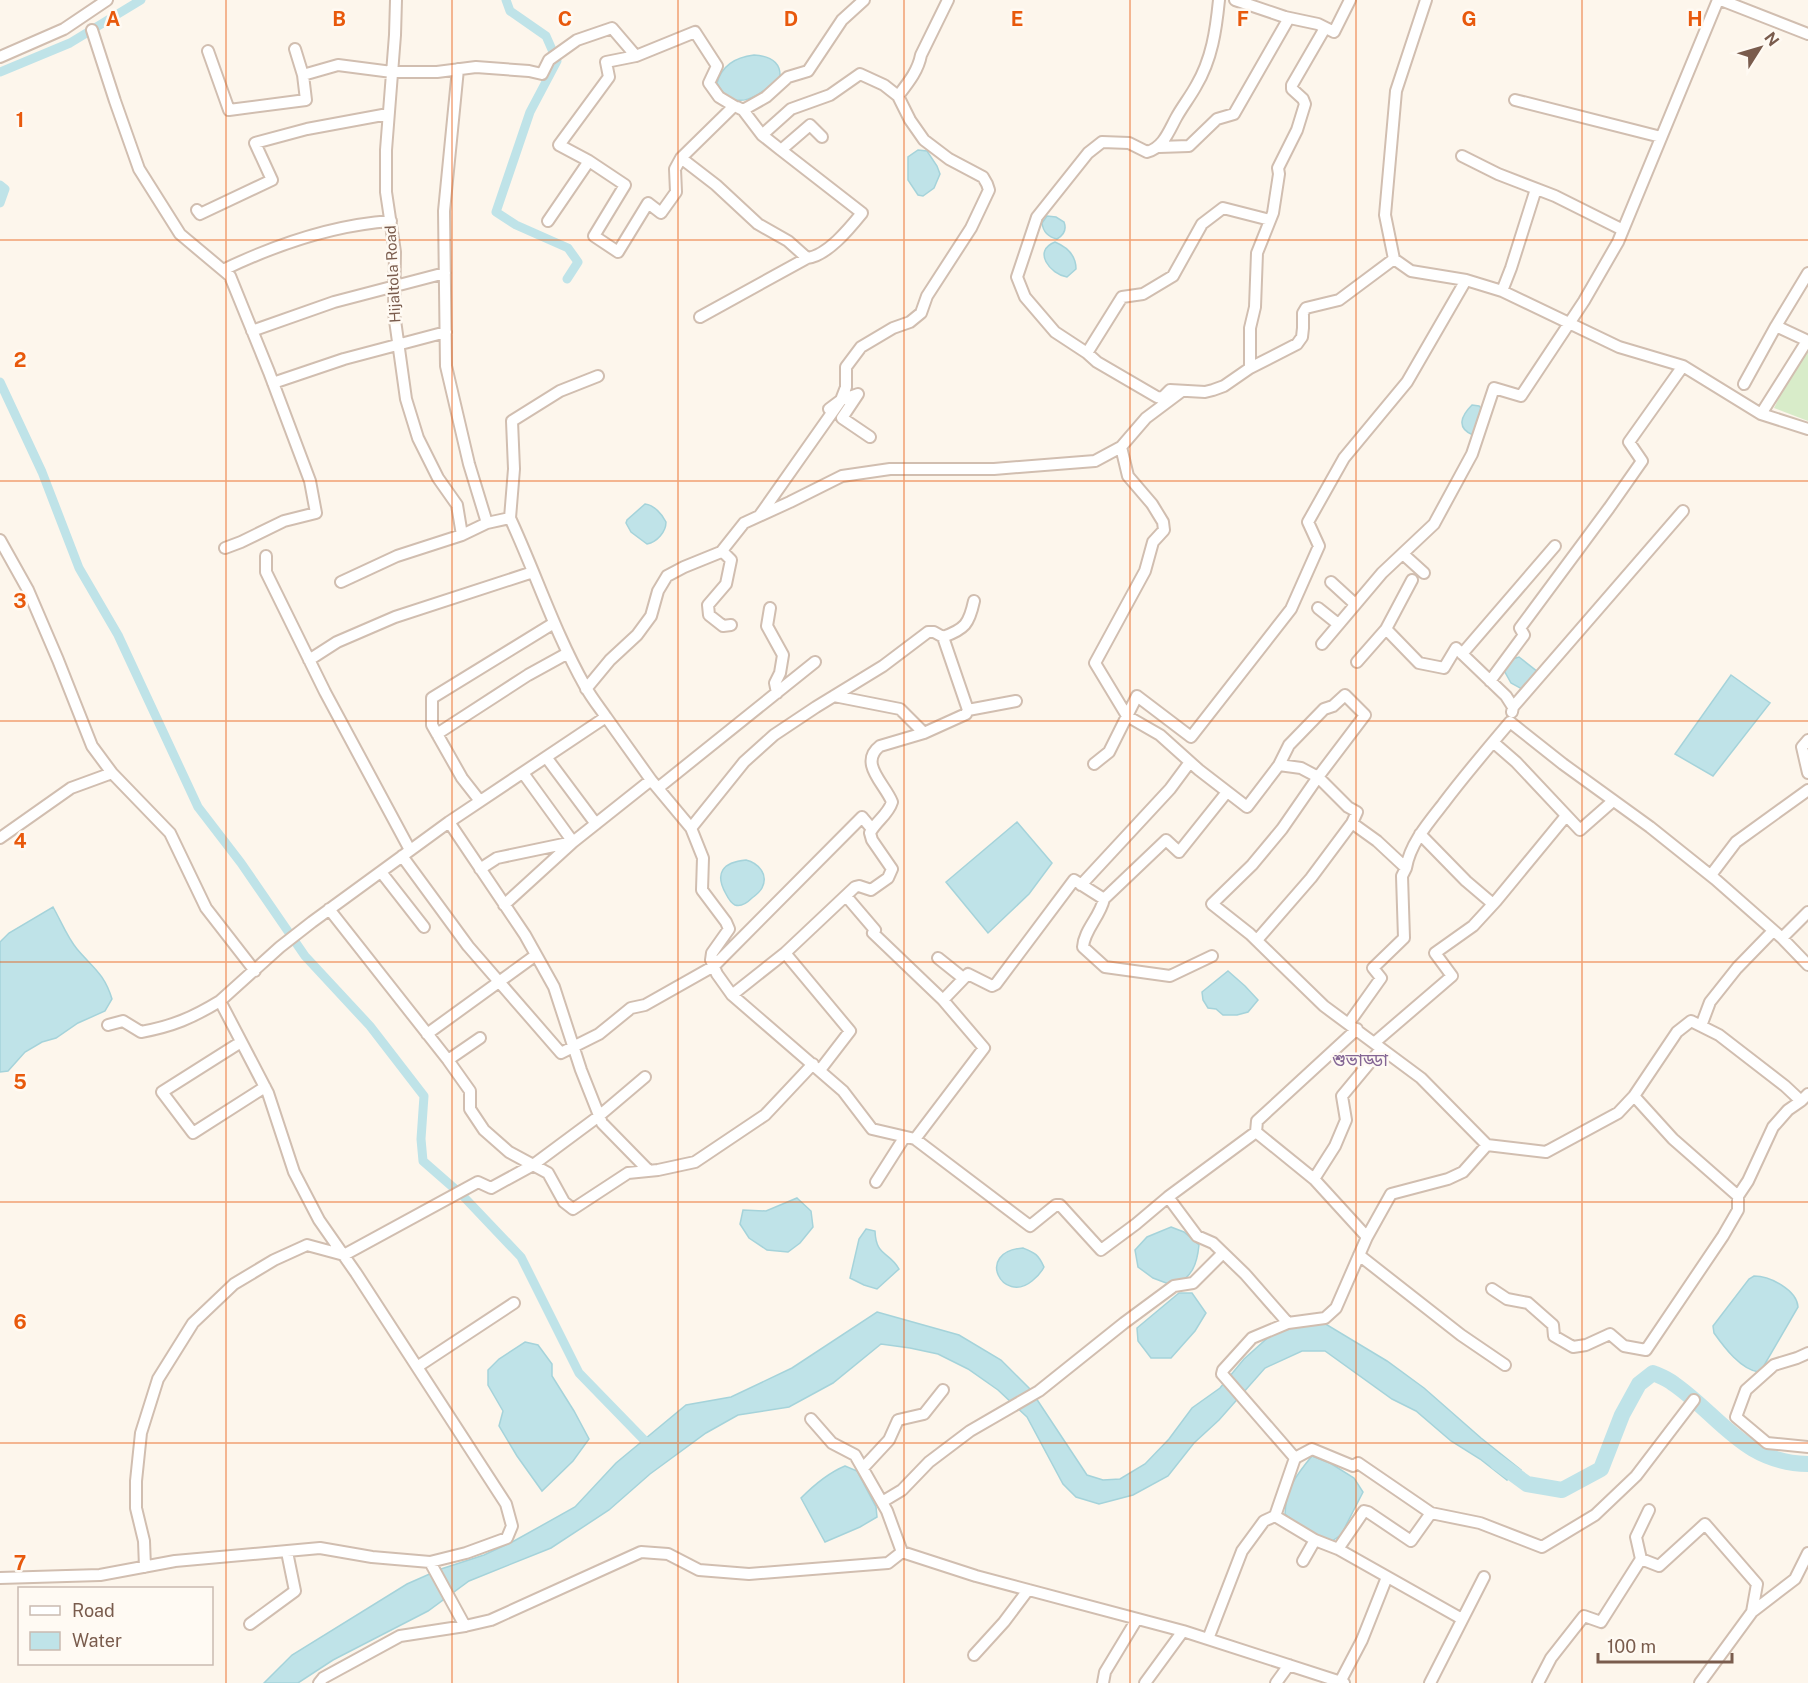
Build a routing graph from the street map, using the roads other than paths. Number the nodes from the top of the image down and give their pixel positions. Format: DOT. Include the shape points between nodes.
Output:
graph roads {
  1 [pos="107,0"];
  2 [pos="396,0"];
  3 [pos="864,0"];
  4 [pos="948,0"];
  5 [pos="1219,0"];
  6 [pos="1235,0"];
  7 [pos="1350,0"];
  8 [pos="1426,0"];
  9 [pos="1719,0"];
  10 [pos="1289,18"];
  11 [pos="1325,28"];
  12 [pos="92,30"];
  13 [pos="1808,34"];
  14 [pos="295,49"];
  15 [pos="208,51"];
  16 [pos="636,56"];
  17 [pos="0,57"];
  18 [pos="458,69"];
  19 [pos="392,72"];
  20 [pos="303,75"];
  21 [pos="898,96"];
  22 [pos="1515,100"];
  23 [pos="739,108"];
  24 [pos="388,114"];
  25 [pos="762,135"];
  26 [pos="822,137"];
  27 [pos="1661,137"];
  28 [pos="1159,147"];
  29 [pos="781,150"];
  30 [pos="1462,156"];
  31 [pos="681,158"];
  32 [pos="589,161"];
  33 [pos="1536,189"];
  34 [pos="197,210"];
  35 [pos="548,220"];
  36 [pos="1270,220"];
  37 [pos="391,221"];
  38 [pos="1623,230"];
  39 [pos="807,258"];
  40 [pos="1394,259"];
  41 [pos="223,270"];
  42 [pos="445,273"];
  43 [pos="1808,273"];
  44 [pos="1466,280"];
  45 [pos="394,286"];
  46 [pos="1502,291"];
  47 [pos="700,317"];
  48 [pos="1569,324"];
  49 [pos="1776,326"];
  50 [pos="252,331"];
  51 [pos="446,332"];
  52 [pos="1808,341"];
  53 [pos="398,345"];
  54 [pos="1087,353"];
  55 [pos="1683,366"];
  56 [pos="1250,368"];
  57 [pos="598,376"];
  58 [pos="273,383"];
  59 [pos="1744,384"];
  60 [pos="1182,391"];
  61 [pos="841,400"];
  62 [pos="829,409"];
  63 [pos="1761,414"];
  64 [pos="1808,429"];
  65 [pos="870,437"];
  66 [pos="1121,447"];
  67 [pos="1683,511"];
  68 [pos="759,516"];
  69 [pos="510,518"];
  70 [pos="487,523"];
  71 [pos="462,535"];
  72 [pos="0,540"];
  73 [pos="1555,546"];
  74 [pos="225,548"];
  75 [pos="721,552"];
  76 [pos="1403,554"];
  77 [pos="266,556"];
  78 [pos="533,572"];
  79 [pos="1424,573"];
  80 [pos="1412,580"];
  81 [pos="341,582"];
  82 [pos="1331,582"];
  83 [pos="974,601"];
  84 [pos="1355,604"];
  85 [pos="770,608"];
  86 [pos="1318,608"];
  87 [pos="554,623"];
  88 [pos="1338,624"];
  89 [pos="731,625"];
  90 [pos="1386,629"];
  91 [pos="943,637"];
  92 [pos="1322,644"];
  93 [pos="568,653"];
  94 [pos="1462,654"];
  95 [pos="309,660"];
  96 [pos="815,662"];
  97 [pos="1357,662"];
  98 [pos="1491,681"];
  99 [pos="586,689"];
  100 [pos="777,693"];
  101 [pos="834,696"];
  102 [pos="1016,701"];
  103 [pos="1513,707"];
  104 [pos="968,710"];
  105 [pos="1127,716"];
  106 [pos="606,717"];
  107 [pos="1510,722"];
  108 [pos="924,733"];
  109 [pos="437,734"];
  110 [pos="1808,740"];
  111 [pos="1493,742"];
  112 [pos="546,757"];
  113 [pos="1190,762"];
  114 [pos="1094,764"];
  115 [pos="1279,765"];
  116 [pos="112,772"];
  117 [pos="1808,772"];
  118 [pos="523,773"];
  119 [pos="1318,777"];
  120 [pos="654,784"];
  121 [pos="1808,790"];
  122 [pos="1227,792"];
  123 [pos="480,801"];
  124 [pos="1613,801"];
  125 [pos="1566,816"];
  126 [pos="449,822"];
  127 [pos="1352,823"];
  128 [pos="596,824"];
  129 [pos="691,828"];
  130 [pos="872,829"];
  131 [pos="1420,834"];
  132 [pos="0,838"];
  133 [pos="573,843"];
  134 [pos="406,853"];
  135 [pos="1406,868"];
  136 [pos="480,869"];
  137 [pos="381,872"];
  138 [pos="1711,875"];
  139 [pos="1081,885"];
  140 [pos="846,896"];
  141 [pos="1104,899"];
  142 [pos="1493,904"];
  143 [pos="504,905"];
  144 [pos="329,909"];
  145 [pos="1808,912"];
  146 [pos="424,927"];
  147 [pos="1773,931"];
  148 [pos="1782,938"];
  149 [pos="1257,940"];
  150 [pos="785,953"];
  151 [pos="536,955"];
  152 [pos="1212,956"];
  153 [pos="939,958"];
  154 [pos="1808,965"];
  155 [pos="714,966"];
  156 [pos="255,971"];
  157 [pos="963,978"];
  158 [pos="499,982"];
  159 [pos="732,995"];
  160 [pos="943,1000"];
  161 [pos="220,1001"];
  162 [pos="108,1025"];
  163 [pos="1353,1026"];
  164 [pos="1701,1026"];
  165 [pos="427,1034"];
  166 [pos="480,1038"];
  167 [pos="241,1042"];
  168 [pos="1378,1046"];
  169 [pos="573,1047"];
  170 [pos="448,1060"];
  171 [pos="816,1067"];
  172 [pos="645,1077"];
  173 [pos="265,1087"];
  174 [pos="1634,1096"];
  175 [pos="1805,1097"];
  176 [pos="599,1116"];
  177 [pos="1256,1132"];
  178 [pos="909,1139"];
  179 [pos="1486,1144"];
  180 [pos="533,1165"];
  181 [pos="649,1171"];
  182 [pos="1314,1179"];
  183 [pos="876,1182"];
  184 [pos="1738,1196"];
  185 [pos="1168,1197"];
  186 [pos="1367,1237"];
  187 [pos="1223,1253"];
  188 [pos="344,1255"];
  189 [pos="1359,1255"];
  190 [pos="1492,1289"];
  191 [pos="514,1304"];
  192 [pos="1288,1323"];
  193 [pos="1808,1353"];
  194 [pos="1504,1365"];
  195 [pos="417,1366"];
  196 [pos="942,1390"];
  197 [pos="1694,1400"];
  198 [pos="811,1419"];
  199 [pos="1808,1447"];
  200 [pos="1295,1458"];
  201 [pos="863,1468"];
  202 [pos="882,1502"];
  203 [pos="1649,1510"];
  204 [pos="1431,1513"];
  205 [pos="1275,1516"];
  206 [pos="1315,1540"];
  207 [pos="1338,1549"];
  208 [pos="287,1552"];
  209 [pos="902,1552"];
  210 [pos="1808,1553"];
  211 [pos="1641,1559"];
  212 [pos="1303,1561"];
  213 [pos="432,1566"];
  214 [pos="145,1567"];
  215 [pos="1386,1577"];
  216 [pos="1484,1577"];
  217 [pos="0,1578"];
  218 [pos="1028,1590"];
  219 [pos="1752,1612"];
  220 [pos="1137,1619"];
  221 [pos="1462,1619"];
  222 [pos="250,1624"];
  223 [pos="465,1626"];
  224 [pos="1183,1631"];
  225 [pos="1208,1639"];
  226 [pos="974,1655"];
  227 [pos="1289,1665"];
  228 [pos="1320,1679"];
  229 [pos="1342,1682"];
  230 [pos="319,1683"];
  231 [pos="1103,1683"];
  232 [pos="1145,1683"];
  233 [pos="1276,1683"];
  234 [pos="1430,1683"];
  235 [pos="1538,1683"];
  236 [pos="1700,1683"];
  1 -- 17 [label="street" via="64,29"];
  2 -- 19 [label="street, Hijaltola Road"];
  3 -- 23 [label="street" via="842,20 808,71 788,77 766,98"];
  4 -- 21 [label="street" via="916,71"];
  5 -- 28 [label="street" via="1216,32 1206,64"];
  6 -- 10 [label="street"];
  7 -- 11 [label="street" via="1334,32"];
  8 -- 40 [label="street" via="1396,91 1385,215"];
  9 -- 13 [label="street"];
  9 -- 27 [label="street"];
  10 -- 11 [label="street"];
  10 -- 28 [label="street" via="1234,114 1217,119 1189,146"];
  11 -- 36 [label="street" via="1292,85 1305,104 1278,168"];
  12 -- 41 [label="street" via="139,169 180,234"];
  14 -- 20 [label="street"];
  15 -- 20 [label="street" via="229,110 306,100"];
  16 -- 18 [label="street" via="612,28 577,40 549,60 542,74 476,67"];
  16 -- 23 [label="street" via="695,32 717,66 709,83 719,97"];
  16 -- 32 [label="street" via="606,62 609,77 559,145"];
  18 -- 19 [label="street"];
  18 -- 42 [label="street" via="444,212"];
  19 -- 20 [label="street" via="338,65"];
  19 -- 24 [label="street, Hijaltola Road"];
  21 -- 25 [label="street" via="860,74 830,95 791,109"];
  21 -- 61 [label="street" via="924,140 983,177 989,189 921,313 861,347 846,367"];
  22 -- 27 [label="street"];
  23 -- 25 [label="street"];
  23 -- 31 [label="street"];
  24 -- 34 [label="street" via="255,143 272,180 201,214"];
  24 -- 37 [label="street, Hijaltola Road" via="386,192"];
  25 -- 29 [label="street"];
  26 -- 29 [label="street" via="810,125"];
  27 -- 38 [label="street"];
  28 -- 54 [label="street" via="1147,152 1129,142 1099,143 1037,217 1021,262 1017,277 1025,297 1055,332"];
  29 -- 39 [label="street" via="862,213 837,240 816,257"];
  30 -- 33 [label="street"];
  31 -- 32 [label="street" via="675,169 676,192 661,213 648,203 618,252 594,236 625,185"];
  31 -- 39 [label="street" via="758,224 788,241"];
  32 -- 35 [label="street"];
  33 -- 38 [label="street"];
  33 -- 46 [label="street"];
  36 -- 54 [label="street" via="1222,207 1202,224 1173,276 1143,294 1122,297"];
  36 -- 56 [label="street" via="1257,253"];
  37 -- 41 [label="street" via="318,234 260,252"];
  37 -- 45 [label="street, Hijaltola Road"];
  38 -- 48 [label="street"];
  39 -- 47 [label="street"];
  40 -- 44 [label="street" via="1411,271"];
  40 -- 56 [label="street" via="1339,300 1306,308 1302,337 1297,344"];
  41 -- 50 [label="street" via="230,276"];
  42 -- 45 [label="street"];
  42 -- 51 [label="street"];
  43 -- 49 [label="street"];
  44 -- 46 [label="street"];
  44 -- 105 [label="street" via="1407,382 1344,458 1318,503 1308,522 1319,546 1291,609 1243,671 1191,737 1137,696"];
  45 -- 50 [label="street"];
  45 -- 53 [label="street, Hijaltola Road"];
  46 -- 48 [label="street"];
  48 -- 55 [label="street" via="1619,346"];
  48 -- 76 [label="street" via="1521,396 1494,388 1472,454 1434,524"];
  49 -- 52 [label="street"];
  49 -- 59 [label="street"];
  50 -- 58 [label="street"];
  51 -- 53 [label="street"];
  51 -- 70 [label="street" via="446,366"];
  52 -- 63 [label="street"];
  53 -- 58 [label="street"];
  53 -- 71 [label="street, Hijaltola Road" via="406,399 418,438 438,478 458,505"];
  54 -- 60 [label="street" via="1157,397 1162,398 1170,390"];
  55 -- 63 [label="street"];
  55 -- 98 [label="street" via="1629,442 1642,461 1520,628 1524,635"];
  56 -- 60 [label="street" via="1214,390"];
  57 -- 69 [label="street" via="560,391 512,421"];
  58 -- 74 [label="street" via="310,482 316,513 284,521"];
  60 -- 66 [label="street" via="1146,418"];
  61 -- 62 [label="street"];
  61 -- 65 [label="street" via="858,394 842,418"];
  61 -- 68 [label="street"];
  63 -- 64 [label="street"];
  66 -- 68 [label="street" via="1095,461 994,469 890,470 842,476"];
  66 -- 105 [label="street" via="1128,476 1152,504 1164,530 1153,542 1145,571 1095,663"];
  67 -- 103 [label="street"];
  68 -- 75 [label="street" via="744,523"];
  69 -- 70 [label="street"];
  69 -- 78 [label="street"];
  70 -- 71 [label="street"];
  71 -- 81 [label="street" via="397,556"];
  72 -- 116 [label="street" via="28,590 92,746"];
  73 -- 94 [label="street"];
  75 -- 89 [label="street" via="731,560 726,584 708,605 709,615 723,626"];
  75 -- 99 [label="street" via="668,576 658,591 651,616"];
  76 -- 79 [label="street"];
  76 -- 84 [label="street"];
  77 -- 95 [label="street" via="266,572"];
  78 -- 87 [label="street"];
  78 -- 95 [label="street" via="394,618 337,642"];
  80 -- 90 [label="street"];
  82 -- 84 [label="street"];
  83 -- 91 [label="street" via="970,618 961,630"];
  84 -- 88 [label="street"];
  85 -- 100 [label="street" via="767,626 783,655 775,683"];
  86 -- 88 [label="street"];
  87 -- 93 [label="street"];
  87 -- 109 [label="street" via="432,698 432,725"];
  88 -- 92 [label="street"];
  90 -- 94 [label="street" via="1419,663 1444,668 1456,648"];
  90 -- 97 [label="street"];
  91 -- 101 [label="street" via="928,632"];
  91 -- 104 [label="street"];
  93 -- 99 [label="street"];
  93 -- 109 [label="street"];
  94 -- 98 [label="street"];
  95 -- 134 [label="street"];
  96 -- 100 [label="street"];
  98 -- 103 [label="street"];
  99 -- 106 [label="street"];
  100 -- 120 [label="street"];
  101 -- 108 [label="street" via="900,709"];
  101 -- 129 [label="street" via="774,735 744,762"];
  102 -- 104 [label="street"];
  103 -- 107 [label="street"];
  104 -- 108 [label="street"];
  105 -- 113 [label="street" via="1160,735"];
  105 -- 114 [label="street" via="1109,752"];
  106 -- 112 [label="street"];
  106 -- 120 [label="street"];
  107 -- 111 [label="street"];
  107 -- 124 [label="street"];
  108 -- 130 [label="street" via="880,746 872,756 871,765 892,802"];
  109 -- 123 [label="street"];
  110 -- 117 [label="street" via="1802,747"];
  111 -- 125 [label="street"];
  111 -- 131 [label="street"];
  112 -- 118 [label="street"];
  112 -- 128 [label="street"];
  113 -- 122 [label="street"];
  113 -- 139 [label="street"];
  115 -- 119 [label="street" via="1301,768"];
  115 -- 119 [label="street" via="1289,745 1324,709 1345,695 1365,715"];
  115 -- 122 [label="street" via="1247,807"];
  116 -- 132 [label="street" via="71,788"];
  116 -- 156 [label="street" via="170,833 206,908"];
  118 -- 123 [label="street"];
  118 -- 133 [label="street"];
  119 -- 127 [label="street" via="1357,812"];
  119 -- 149 [label="street" via="1282,830 1212,904"];
  120 -- 128 [label="street"];
  120 -- 129 [label="street"];
  121 -- 138 [label="street" via="1736,842"];
  122 -- 141 [label="street" via="1179,852 1166,840"];
  123 -- 126 [label="street"];
  124 -- 125 [label="street" via="1580,830"];
  124 -- 138 [label="street"];
  125 -- 142 [label="street"];
  126 -- 134 [label="street"];
  126 -- 136 [label="street"];
  127 -- 135 [label="street"];
  127 -- 149 [label="street"];
  128 -- 133 [label="street"];
  129 -- 155 [label="street" via="703,858 702,890 729,929 712,952"];
  130 -- 140 [label="street" via="872,840 892,869 878,886 871,890 857,886"];
  130 -- 155 [label="street" via="862,817"];
  131 -- 135 [label="street"];
  131 -- 142 [label="street"];
  133 -- 136 [label="street" via="496,858"];
  133 -- 143 [label="street"];
  134 -- 137 [label="street"];
  134 -- 158 [label="street" via="468,946"];
  135 -- 163 [label="street" via="1402,876 1404,938 1373,968 1381,978"];
  136 -- 143 [label="street"];
  137 -- 144 [label="street"];
  137 -- 146 [label="street"];
  138 -- 147 [label="street"];
  139 -- 141 [label="street"];
  139 -- 157 [label="street" via="1074,880 994,986 970,974"];
  140 -- 150 [label="street"];
  140 -- 160 [label="street" via="875,930 873,933"];
  141 -- 152 [label="street" via="1083,939 1083,947 1105,967 1170,976"];
  142 -- 168 [label="street" via="1473,926 1435,953 1452,976"];
  143 -- 151 [label="street"];
  144 -- 156 [label="street"];
  144 -- 165 [label="street"];
  145 -- 148 [label="street"];
  147 -- 148 [label="street"];
  147 -- 164 [label="street" via="1710,1002"];
  148 -- 154 [label="street"];
  149 -- 163 [label="street" via="1324,1006"];
  150 -- 159 [label="street"];
  150 -- 171 [label="street" via="850,1031"];
  151 -- 158 [label="street"];
  151 -- 169 [label="street" via="554,987"];
  153 -- 157 [label="street"];
  155 -- 159 [label="street"];
  155 -- 169 [label="street" via="645,1005 631,1008 599,1034"];
  156 -- 161 [label="street"];
  157 -- 160 [label="street"];
  158 -- 165 [label="street"];
  158 -- 169 [label="street" via="561,1053"];
  159 -- 171 [label="street"];
  160 -- 178 [label="street" via="984,1048"];
  161 -- 162 [label="street" via="167,1027 141,1032 123,1021"];
  161 -- 167 [label="street"];
  163 -- 168 [label="street"];
  163 -- 177 [label="street" via="1257,1121"];
  164 -- 174 [label="street" via="1691,1021 1677,1032"];
  164 -- 175 [label="street"];
  165 -- 170 [label="street"];
  166 -- 170 [label="street"];
  167 -- 173 [label="street"];
  167 -- 173 [label="street" via="162,1092 193,1133"];
  168 -- 179 [label="street" via="1421,1078"];
  168 -- 182 [label="street" via="1342,1096 1346,1120"];
  169 -- 176 [label="street"];
  170 -- 180 [label="street" via="470,1091 470,1109 484,1130 509,1152"];
  171 -- 178 [label="street" via="843,1091 872,1129"];
  171 -- 181 [label="street" via="765,1115 695,1162"];
  172 -- 176 [label="street"];
  173 -- 188 [label="street" via="294,1172 319,1220"];
  174 -- 179 [label="street" via="1618,1113 1546,1152"];
  174 -- 184 [label="street" via="1673,1139"];
  175 -- 184 [label="street" via="1773,1127"];
  176 -- 180 [label="street"];
  176 -- 181 [label="street"];
  177 -- 182 [label="street"];
  177 -- 185 [label="street"];
  178 -- 183 [label="street"];
  178 -- 185 [label="street" via="1030,1227 1060,1205 1101,1250"];
  179 -- 186 [label="street" via="1463,1172 1391,1194"];
  180 -- 181 [label="street" via="548,1173 564,1202 573,1209 628,1173"];
  180 -- 188 [label="street" via="491,1188 478,1182"];
  182 -- 186 [label="street"];
  184 -- 190 [label="street" via="1738,1210 1723,1236 1646,1350 1624,1346 1610,1334 1586,1346 1574,1347 1554,1336 1553,1325 1528,1303 1507,1299"];
  185 -- 187 [label="street" via="1197,1236"];
  186 -- 189 [label="street"];
  187 -- 192 [label="street"];
  187 -- 202 [label="street" via="1193,1283 1174,1286 1039,1391 970,1431 929,1462 902,1490"];
  188 -- 195 [label="street"];
  188 -- 214 [label="street" via="307,1245 234,1284 193,1323 158,1379 141,1433 136,1508"];
  189 -- 192 [label="street" via="1336,1308 1325,1318"];
  189 -- 194 [label="street"];
  191 -- 195 [label="street"];
  192 -- 200 [label="street" via="1252,1338 1222,1374"];
  193 -- 199 [label="street" via="1774,1365 1746,1390 1736,1418 1767,1443"];
  195 -- 213 [label="street" via="506,1504 512,1526 507,1538"];
  196 -- 201 [label="street" via="924,1414 898,1420 889,1440"];
  197 -- 204 [label="street" via="1636,1476 1595,1515 1542,1547 1480,1522"];
  198 -- 201 [label="street" via="832,1443 855,1455"];
  200 -- 204 [label="street" via="1312,1449 1353,1467 1358,1463"];
  200 -- 205 [label="street"];
  201 -- 202 [label="street"];
  202 -- 209 [label="street"];
  203 -- 211 [label="street" via="1636,1537"];
  204 -- 207 [label="street" via="1411,1541 1364,1511"];
  205 -- 206 [label="street"];
  205 -- 225 [label="street" via="1264,1521 1242,1551"];
  206 -- 207 [label="street"];
  206 -- 212 [label="street"];
  207 -- 215 [label="street"];
  208 -- 213 [label="street" via="320,1548"];
  208 -- 214 [label="street"];
  208 -- 222 [label="street" via="294,1591"];
  209 -- 218 [label="street"];
  209 -- 223 [label="street" via="888,1563 749,1574 699,1570 668,1554 641,1552 491,1620"];
  210 -- 219 [label="street" via="1795,1579"];
  211 -- 219 [label="street" via="1659,1566 1705,1524 1757,1584"];
  211 -- 235 [label="street" via="1601,1622 1584,1617 1551,1658"];
  213 -- 223 [label="street"];
  214 -- 217 [label="street" via="100,1575"];
  215 -- 221 [label="street"];
  215 -- 229 [label="street"];
  216 -- 221 [label="street"];
  218 -- 220 [label="street"];
  218 -- 226 [label="street"];
  219 -- 236 [label="street"];
  220 -- 224 [label="street"];
  220 -- 231 [label="street" via="1105,1672"];
  221 -- 234 [label="street"];
  223 -- 230 [label="street" via="400,1636"];
  224 -- 225 [label="street"];
  224 -- 232 [label="street"];
  225 -- 227 [label="street"];
  227 -- 228 [label="street"];
  227 -- 233 [label="street"];
  228 -- 229 [label="street"];
}
